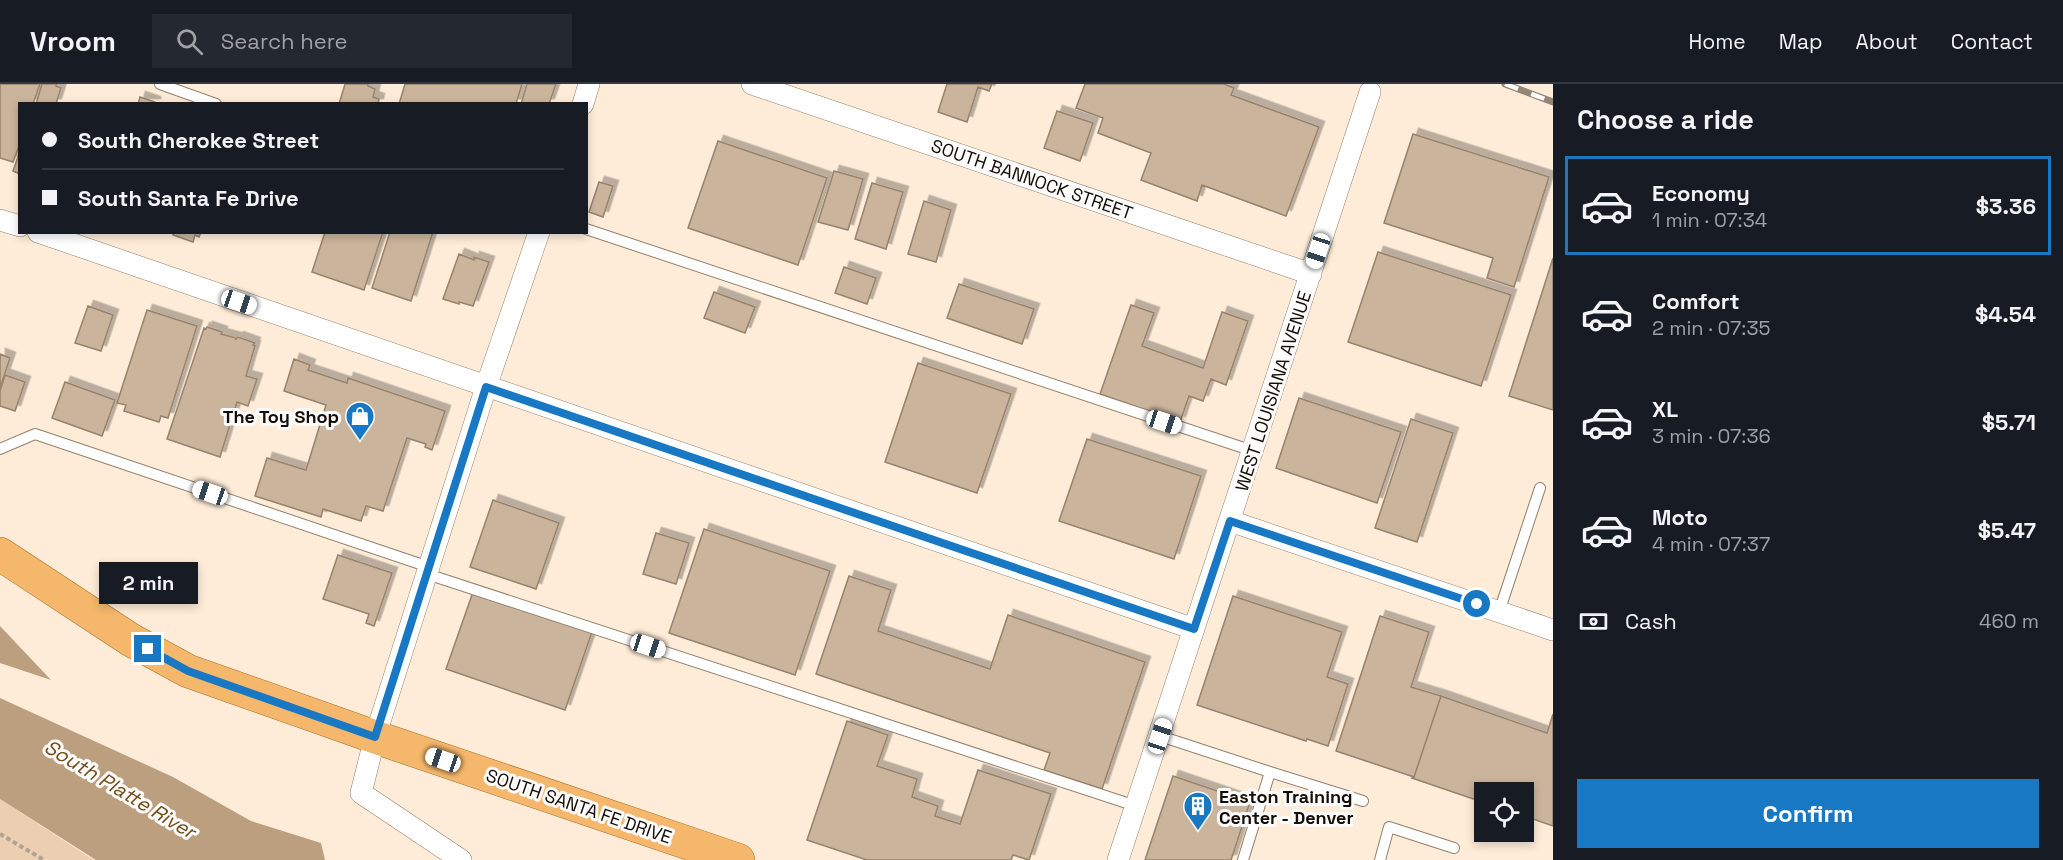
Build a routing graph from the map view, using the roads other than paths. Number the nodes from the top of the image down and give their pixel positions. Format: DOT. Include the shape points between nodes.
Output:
graph roads {
  1 [pos="160,84"];
  2 [pos="589,84"];
  3 [pos="752,84"];
  4 [pos="1370,92"];
  5 [pos="210,102"];
  6 [pos="584,102"];
  7 [pos="0,220"];
  8 [pos="18,225"];
  9 [pos="588,230"];
  10 [pos="44,234"];
  11 [pos="538,234"];
  12 [pos="1311,274"];
  13 [pos="486,387"];
  14 [pos="0,449"];
  15 [pos="1253,451"];
  16 [pos="1540,488"];
  17 [pos="1230,521"];
  18 [pos="0,554"];
  19 [pos="428,570"];
  20 [pos="1499,612"];
  21 [pos="1194,629"];
  22 [pos="1553,630"];
  23 [pos="1160,736"];
  24 [pos="375,737"];
  25 [pos="1270,772"];
  26 [pos="1363,801"];
  27 [pos="1136,807"];
  28 [pos="1454,848"];
  29 [pos="461,860"];
  30 [pos="738,860"];
  31 [pos="1118,860"];
  32 [pos="1243,860"];
  33 [pos="1380,860"];
  1 -- 5 [label="lane"];
  2 -- 6 [label="street"];
  3 -- 12 [label="street, SOUTH BANNOCK STREET"];
  4 -- 12 [label="street, WEST LOUISIANA AVENUE"];
  7 -- 8 [label="street"];
  9 -- 15 [label="lane"];
  10 -- 13 [label="street"];
  11 -- 13 [label="street"];
  12 -- 15 [label="street, WEST LOUISIANA AVENUE"];
  13 -- 19 [label="street"];
  13 -- 21 [label="street"];
  14 -- 19 [label="lane" via="35,434"];
  15 -- 17 [label="street, WEST LOUISIANA AVENUE"];
  16 -- 20 [label="lane"];
  17 -- 20 [label="street"];
  17 -- 21 [label="street, WEST LOUISIANA AVENUE"];
  18 -- 24 [label="highway, SOUTH SANTA FE DRIVE" via="131,640 188,671"];
  19 -- 24 [label="street"];
  19 -- 27 [label="lane"];
  20 -- 22 [label="street"];
  21 -- 23 [label="street, WEST LOUISIANA AVENUE"];
  23 -- 25 [label="lane"];
  23 -- 27 [label="street, WEST LOUISIANA AVENUE"];
  24 -- 29 [label="street" via="361,793"];
  24 -- 30 [label="highway, SOUTH SANTA FE DRIVE"];
  25 -- 26 [label="lane"];
  25 -- 32 [label="lane"];
  27 -- 31 [label="street, WEST LOUISIANA AVENUE"];
  28 -- 33 [label="lane" via="1389,827"];
}
